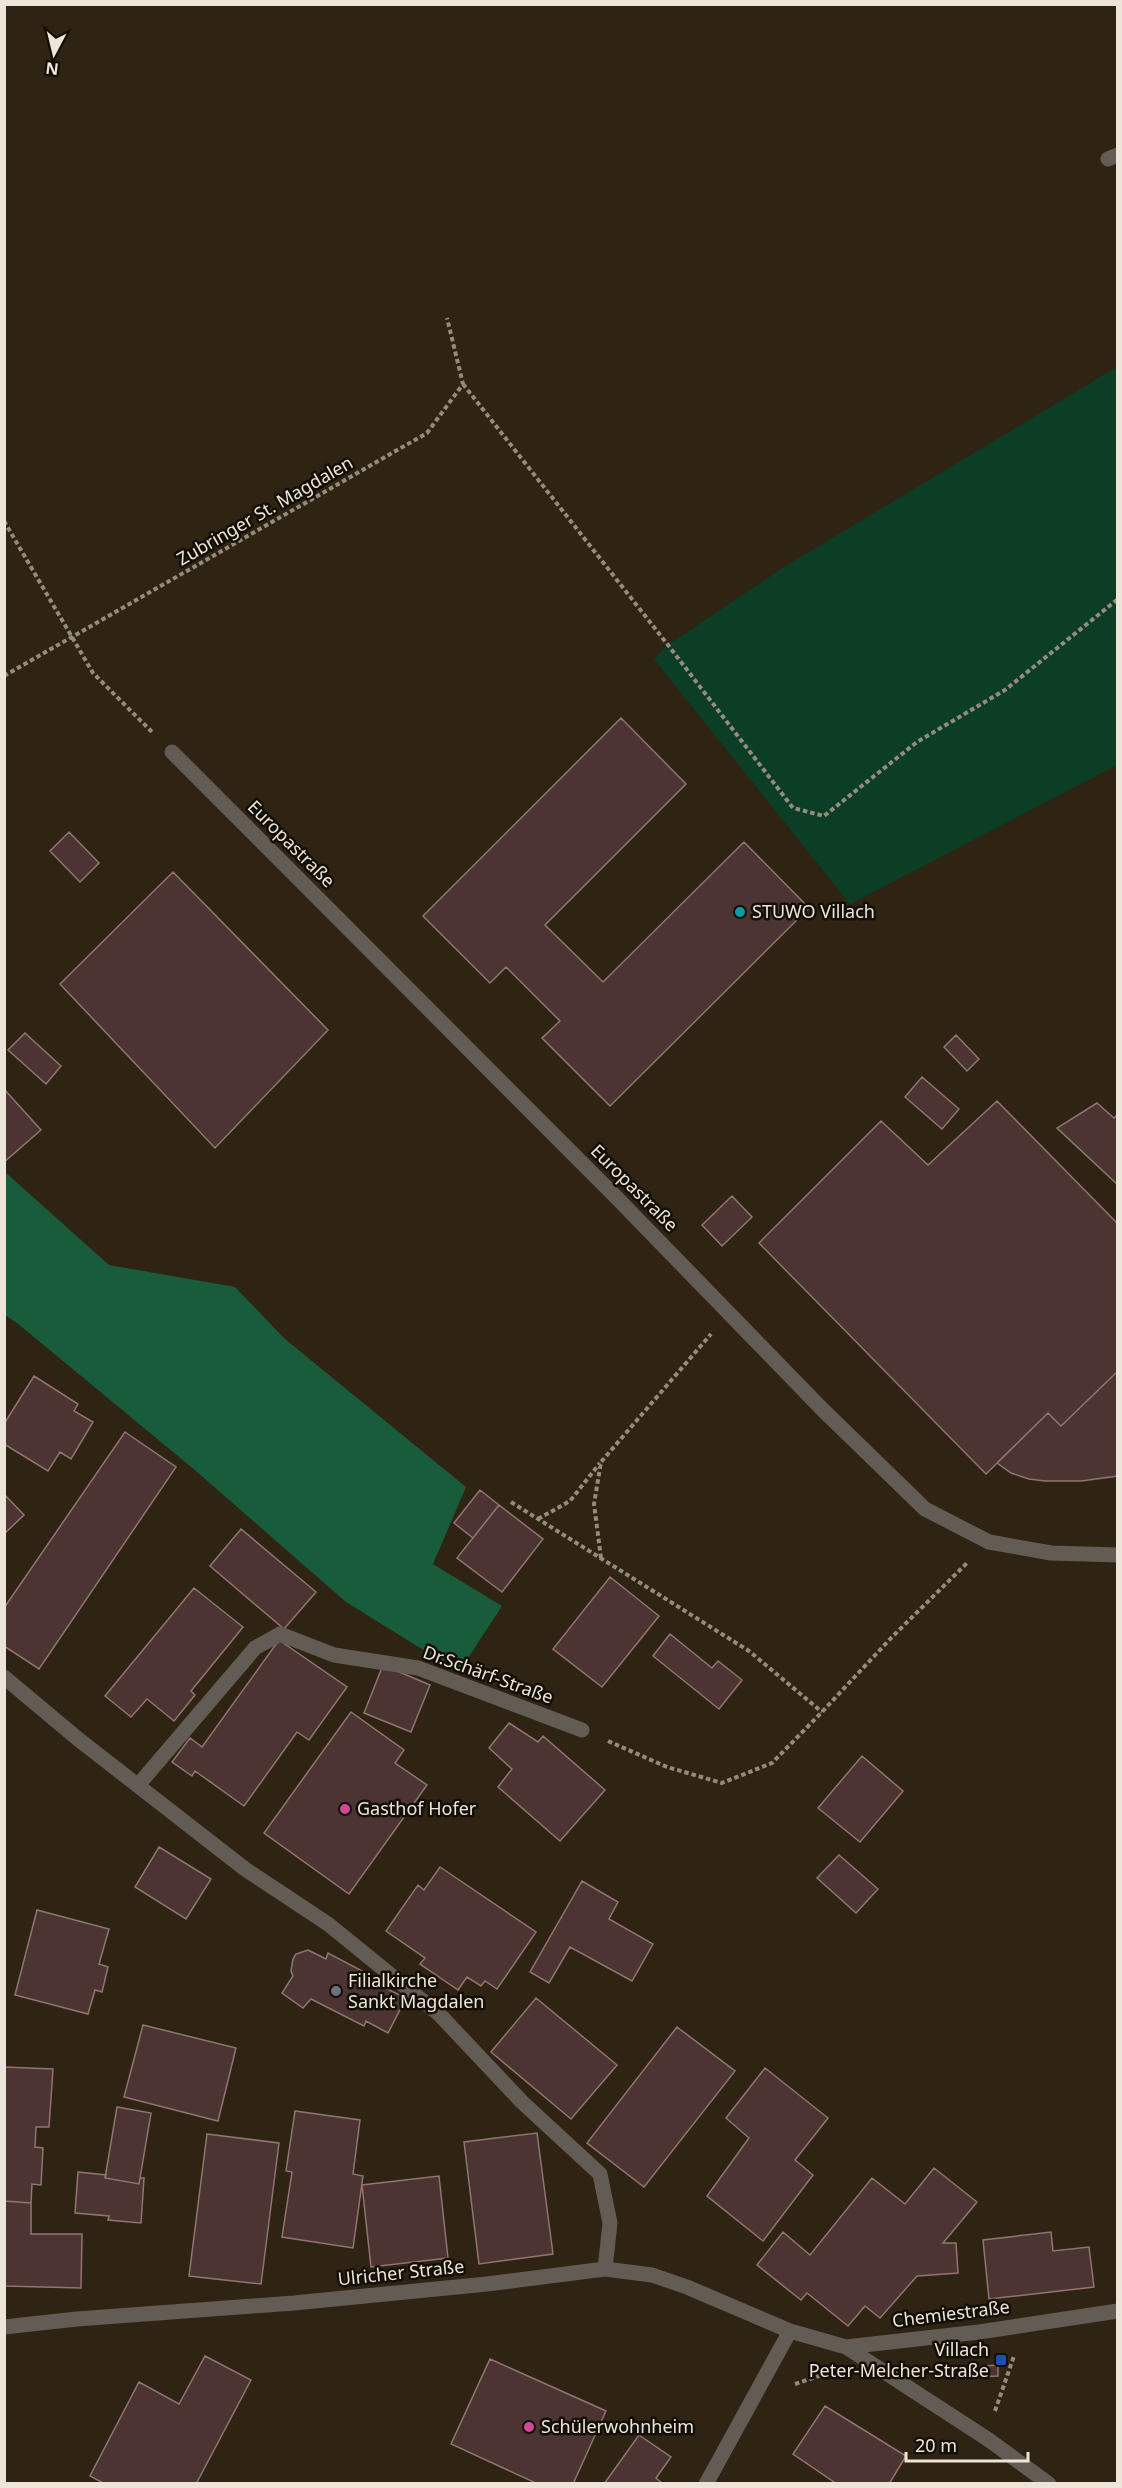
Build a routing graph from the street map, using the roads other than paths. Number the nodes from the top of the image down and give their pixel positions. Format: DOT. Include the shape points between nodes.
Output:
graph roads {
  1 [pos="172,752"];
  2 [pos="1118,1555"];
  3 [pos="4,1677"];
  4 [pos="582,1730"];
  5 [pos="139,1784"];
  6 [pos="605,2269"];
  7 [pos="1118,2311"];
  8 [pos="4,2327"];
  9 [pos="790,2331"];
  10 [pos="846,2347"];
  11 [pos="706,2484"];
  12 [pos="1049,2484"];
  1 -- 2 [label="street, Europastraße" via="925,1509 989,1542 1051,1553"];
  3 -- 5 [label="street"];
  4 -- 5 [label="street, Dr.Schärf-Straße" via="418,1668 334,1655 280,1634 255,1648"];
  5 -- 6 [label="street" via="245,1869 328,1924 439,2014 522,2102 600,2174 610,2223"];
  6 -- 8 [label="street, Ulricher Straße" via="305,2302"];
  6 -- 9 [label="street, Ulricher Straße" via="651,2275 687,2286"];
  7 -- 10 [label="street, Chemiestraße"];
  9 -- 10 [label="street, Chemiestraße"];
  9 -- 11 [label="street"];
  10 -- 12 [label="street"];
}
